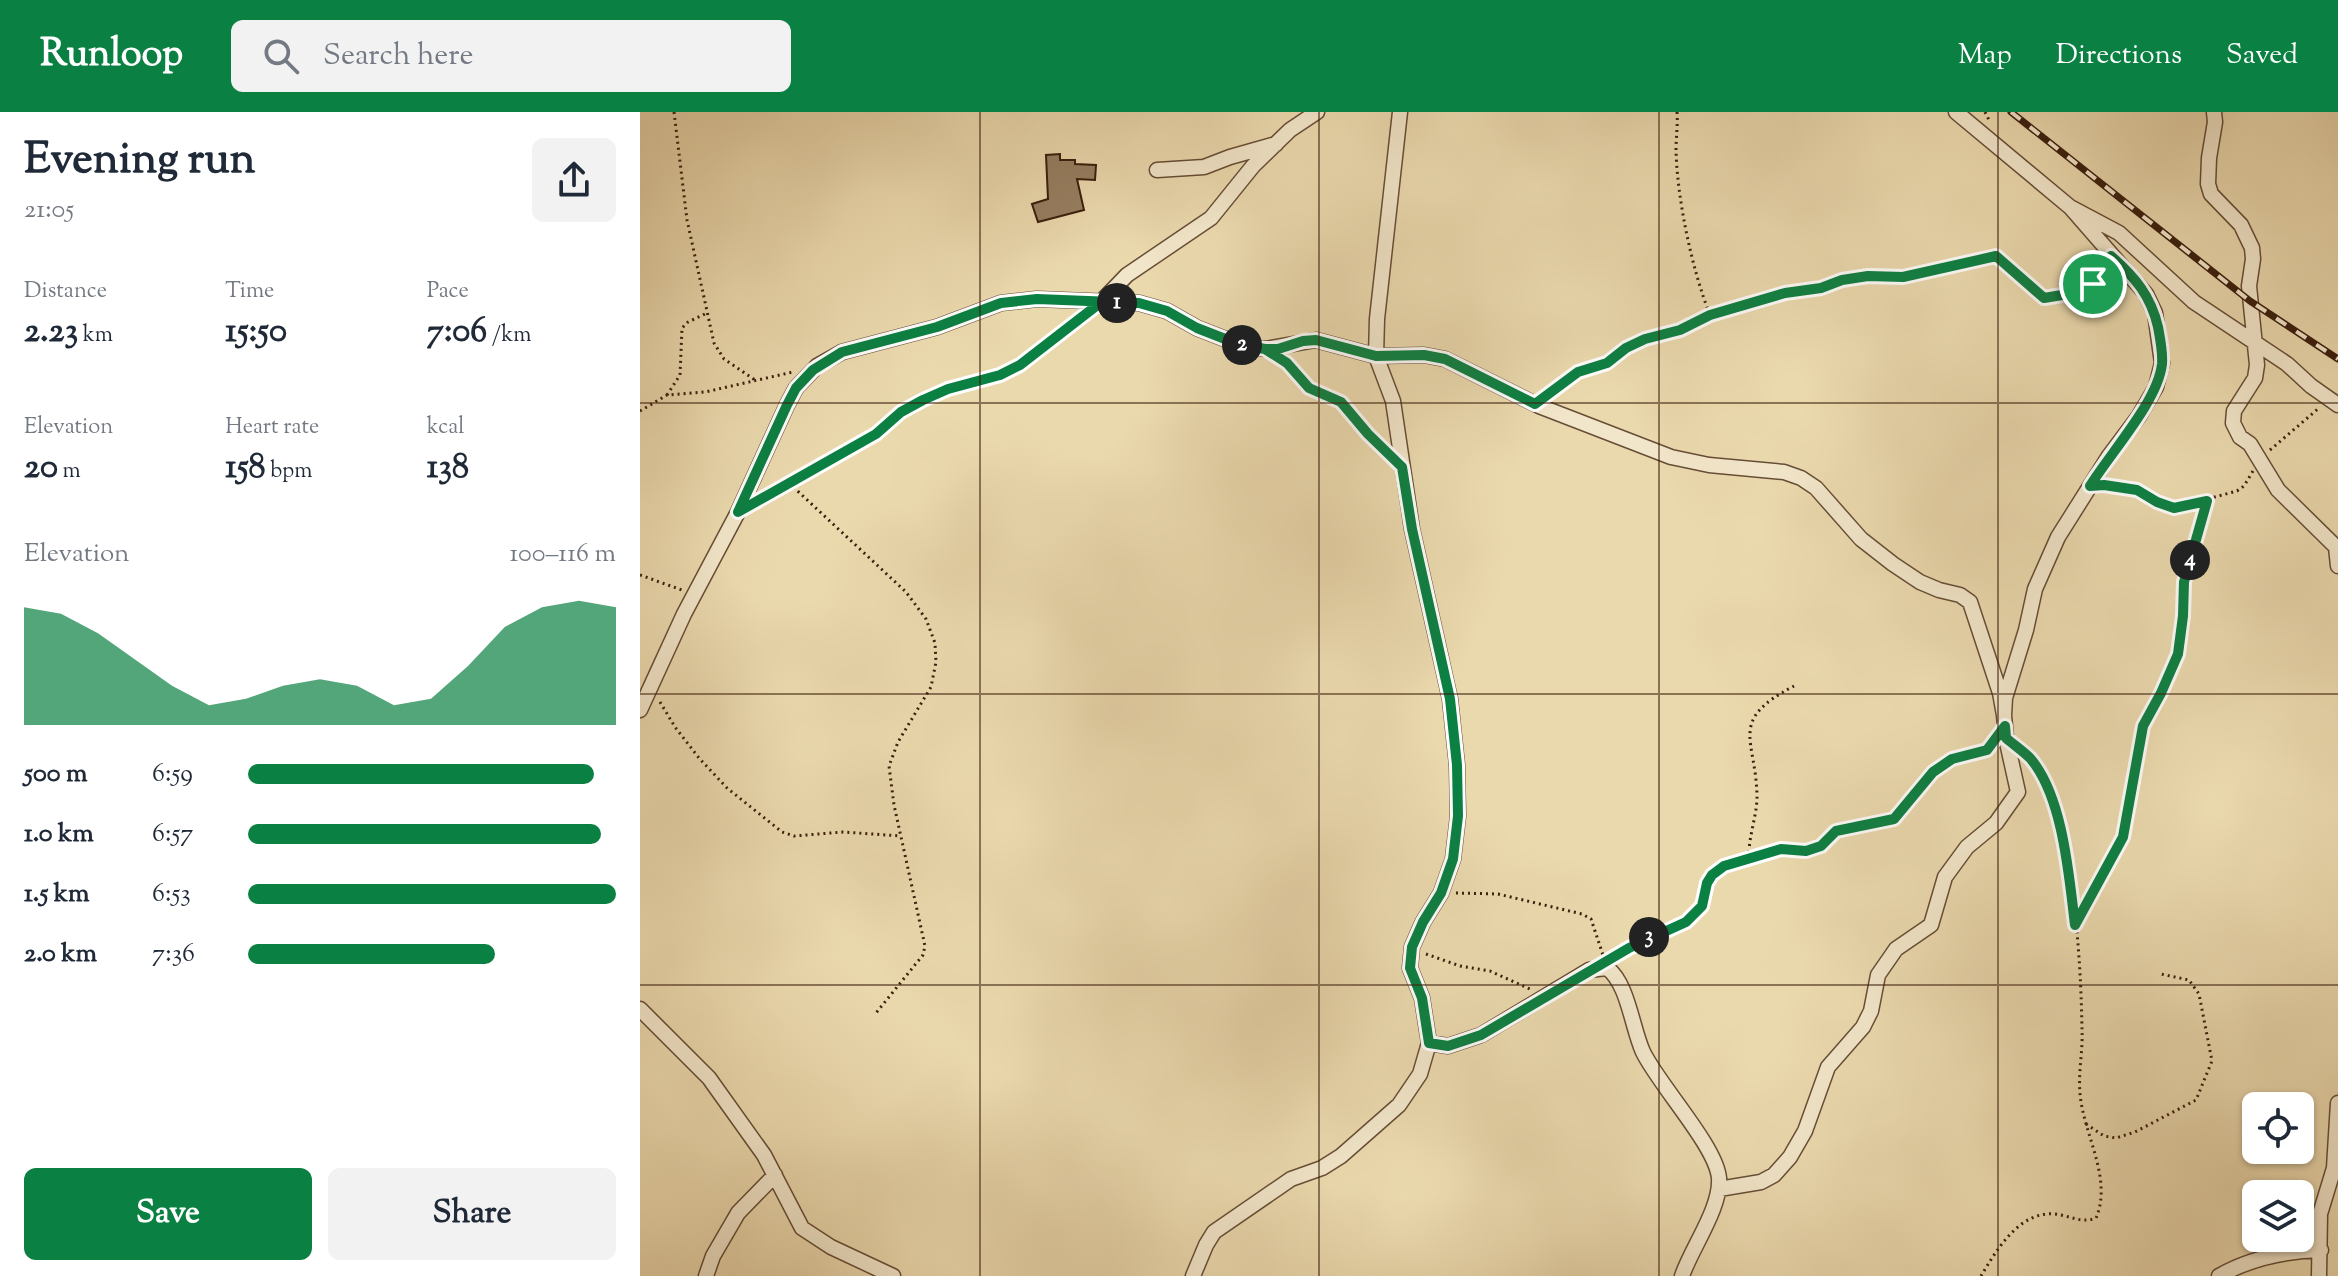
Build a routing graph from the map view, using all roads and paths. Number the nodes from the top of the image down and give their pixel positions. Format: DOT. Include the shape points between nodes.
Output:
graph roads {
  1 [pos="674,112"];
  2 [pos="1317,112"];
  3 [pos="1400,112"];
  4 [pos="1677,112"];
  5 [pos="1956,112"];
  6 [pos="2214,112"];
  7 [pos="1277,144"];
  8 [pos="1157,170"];
  9 [pos="2070,207"];
  10 [pos="2111,256"];
  11 [pos="1100,303"];
  12 [pos="707,313"];
  13 [pos="1710,315"];
  14 [pos="2255,343"];
  15 [pos="1265,349"];
  16 [pos="1376,356"];
  17 [pos="813,370"];
  18 [pos="755,380"];
  19 [pos="667,395"];
  20 [pos="2334,402"];
  21 [pos="1535,404"];
  22 [pos="640,411"];
  23 [pos="2260,460"];
  24 [pos="1402,467"];
  25 [pos="789,483"];
  26 [pos="2090,486"];
  27 [pos="2207,501"];
  28 [pos="738,512"];
  29 [pos="2337,548"];
  30 [pos="2338,566"];
  31 [pos="640,575"];
  32 [pos="694,594"];
  33 [pos="651,686"];
  34 [pos="1794,686"];
  35 [pos="640,710"];
  36 [pos="2005,726"];
  37 [pos="901,836"];
  38 [pos="1749,858"];
  39 [pos="1441,893"];
  40 [pos="2075,925"];
  41 [pos="1412,947"];
  42 [pos="2161,974"];
  43 [pos="1552,993"];
  44 [pos="640,1009"];
  45 [pos="876,1013"];
  46 [pos="1429,1043"];
  47 [pos="2338,1103"];
  48 [pos="2086,1124"];
  49 [pos="775,1175"];
  50 [pos="1719,1189"];
  51 [pos="2321,1250"];
  52 [pos="706,1276"];
  53 [pos="893,1276"];
  54 [pos="1193,1276"];
  55 [pos="1682,1276"];
  56 [pos="1981,1276"];
  57 [pos="2219,1276"];
  58 [pos="2319,1276"];
  1 -- 12 [label="path" via="683,199"];
  2 -- 7 [label="street"];
  3 -- 16 [label="street"];
  4 -- 13 [label="path" via="1681,204"];
  5 -- 9 [label="street"];
  6 -- 14 [label="street" via="2208,184 2252,248 2249,286"];
  7 -- 8 [label="street" via="1204,167"];
  7 -- 11 [label="street" via="1211,218 1127,275"];
  9 -- 10 [label="street"];
  9 -- 14 [label="street" via="2119,233 2194,302"];
  10 -- 13 [label="path" via="2093,284 2059,297 2037,295 1996,256 1903,277 1842,280"];
  10 -- 26 [label="street" via="2146,294 2155,313 2162,363 2156,387"];
  11 -- 15 [label="street" via="1139,303 1238,344"];
  11 -- 17 [label="street" via="1001,303 937,327 842,352"];
  11 -- 25 [label="path" via="1020,365 923,400 876,434"];
  12 -- 18 [label="path" via="724,359"];
  12 -- 19 [label="path" via="682,328 680,375"];
  13 -- 21 [label="path" via="1578,372"];
  14 -- 20 [label="street"];
  14 -- 23 [label="street" via="2255,378 2233,417 2236,430"];
  15 -- 16 [label="street" via="1316,340"];
  15 -- 24 [label="path" via="1287,363 1309,388 1341,402"];
  16 -- 21 [label="street" via="1445,359"];
  16 -- 24 [label="street" via="1393,401"];
  17 -- 18 [label="path"];
  17 -- 28 [label="street" via="787,405"];
  18 -- 19 [label="path"];
  19 -- 22 [label="path"];
  20 -- 23 [label="path"];
  21 -- 36 [label="street" via="1671,457 1784,472 1816,488 1861,539 1893,564 1920,582 1970,602"];
  23 -- 27 [label="path" via="2244,486"];
  23 -- 29 [label="street" via="2278,490"];
  24 -- 39 [label="street" via="1450,699 1457,765 1453,859"];
  25 -- 28 [label="path"];
  25 -- 37 [label="path" via="906,592 926,619 935,643 931,687 889,766"];
  26 -- 27 [label="path" via="2137,490 2174,508"];
  26 -- 36 [label="street" via="2035,589 2005,698"];
  27 -- 40 [label="path" via="2184,582 2178,654 2143,726 2123,837"];
  28 -- 32 [label="street"];
  29 -- 30 [label="street"];
  31 -- 32 [label="path"];
  32 -- 33 [label="street"];
  33 -- 35 [label="street"];
  33 -- 37 [label="path" via="699,758 782,832"];
  34 -- 38 [label="path" via="1768,700 1752,724 1749,743 1757,798"];
  36 -- 38 [label="path" via="1987,750 1952,759 1933,772 1894,819 1836,831 1821,846 1806,851 1781,849"];
  36 -- 40 [label="path" via="2054,803"];
  36 -- 50 [label="street" via="2017,782 2014,800 1945,877 1931,925 1896,949 1878,975 1867,1019 1828,1067 1790,1157 1761,1182"];
  37 -- 45 [label="path" via="925,946"];
  38 -- 39 [label="path" via="1718,869 1707,883 1702,906 1686,922 1605,962 1591,919 1582,914 1498,894"];
  39 -- 41 [label="street"];
  40 -- 48 [label="path" via="2080,1092"];
  41 -- 43 [label="path" via="1441,961"];
  41 -- 46 [label="street" via="1410,968 1422,998"];
  42 -- 48 [label="path" via="2189,980 2199,994 2212,1061 2205,1084 2187,1106 2125,1135 2104,1136"];
  43 -- 46 [label="street" via="1481,1035 1448,1046"];
  43 -- 50 [label="street" via="1589,970 1612,972 1644,1054 1715,1163"];
  44 -- 49 [label="street" via="709,1078"];
  46 -- 54 [label="street" via="1420,1074 1399,1105 1330,1164 1291,1179 1214,1232"];
  47 -- 51 [label="street" via="2334,1168 2320,1214"];
  48 -- 56 [label="path" via="2102,1188 2096,1218 2053,1214 2020,1225"];
  49 -- 52 [label="street" via="738,1213"];
  49 -- 53 [label="street" via="802,1228"];
  50 -- 55 [label="street"];
  51 -- 57 [label="street" via="2259,1258"];
  51 -- 58 [label="street"];
}
